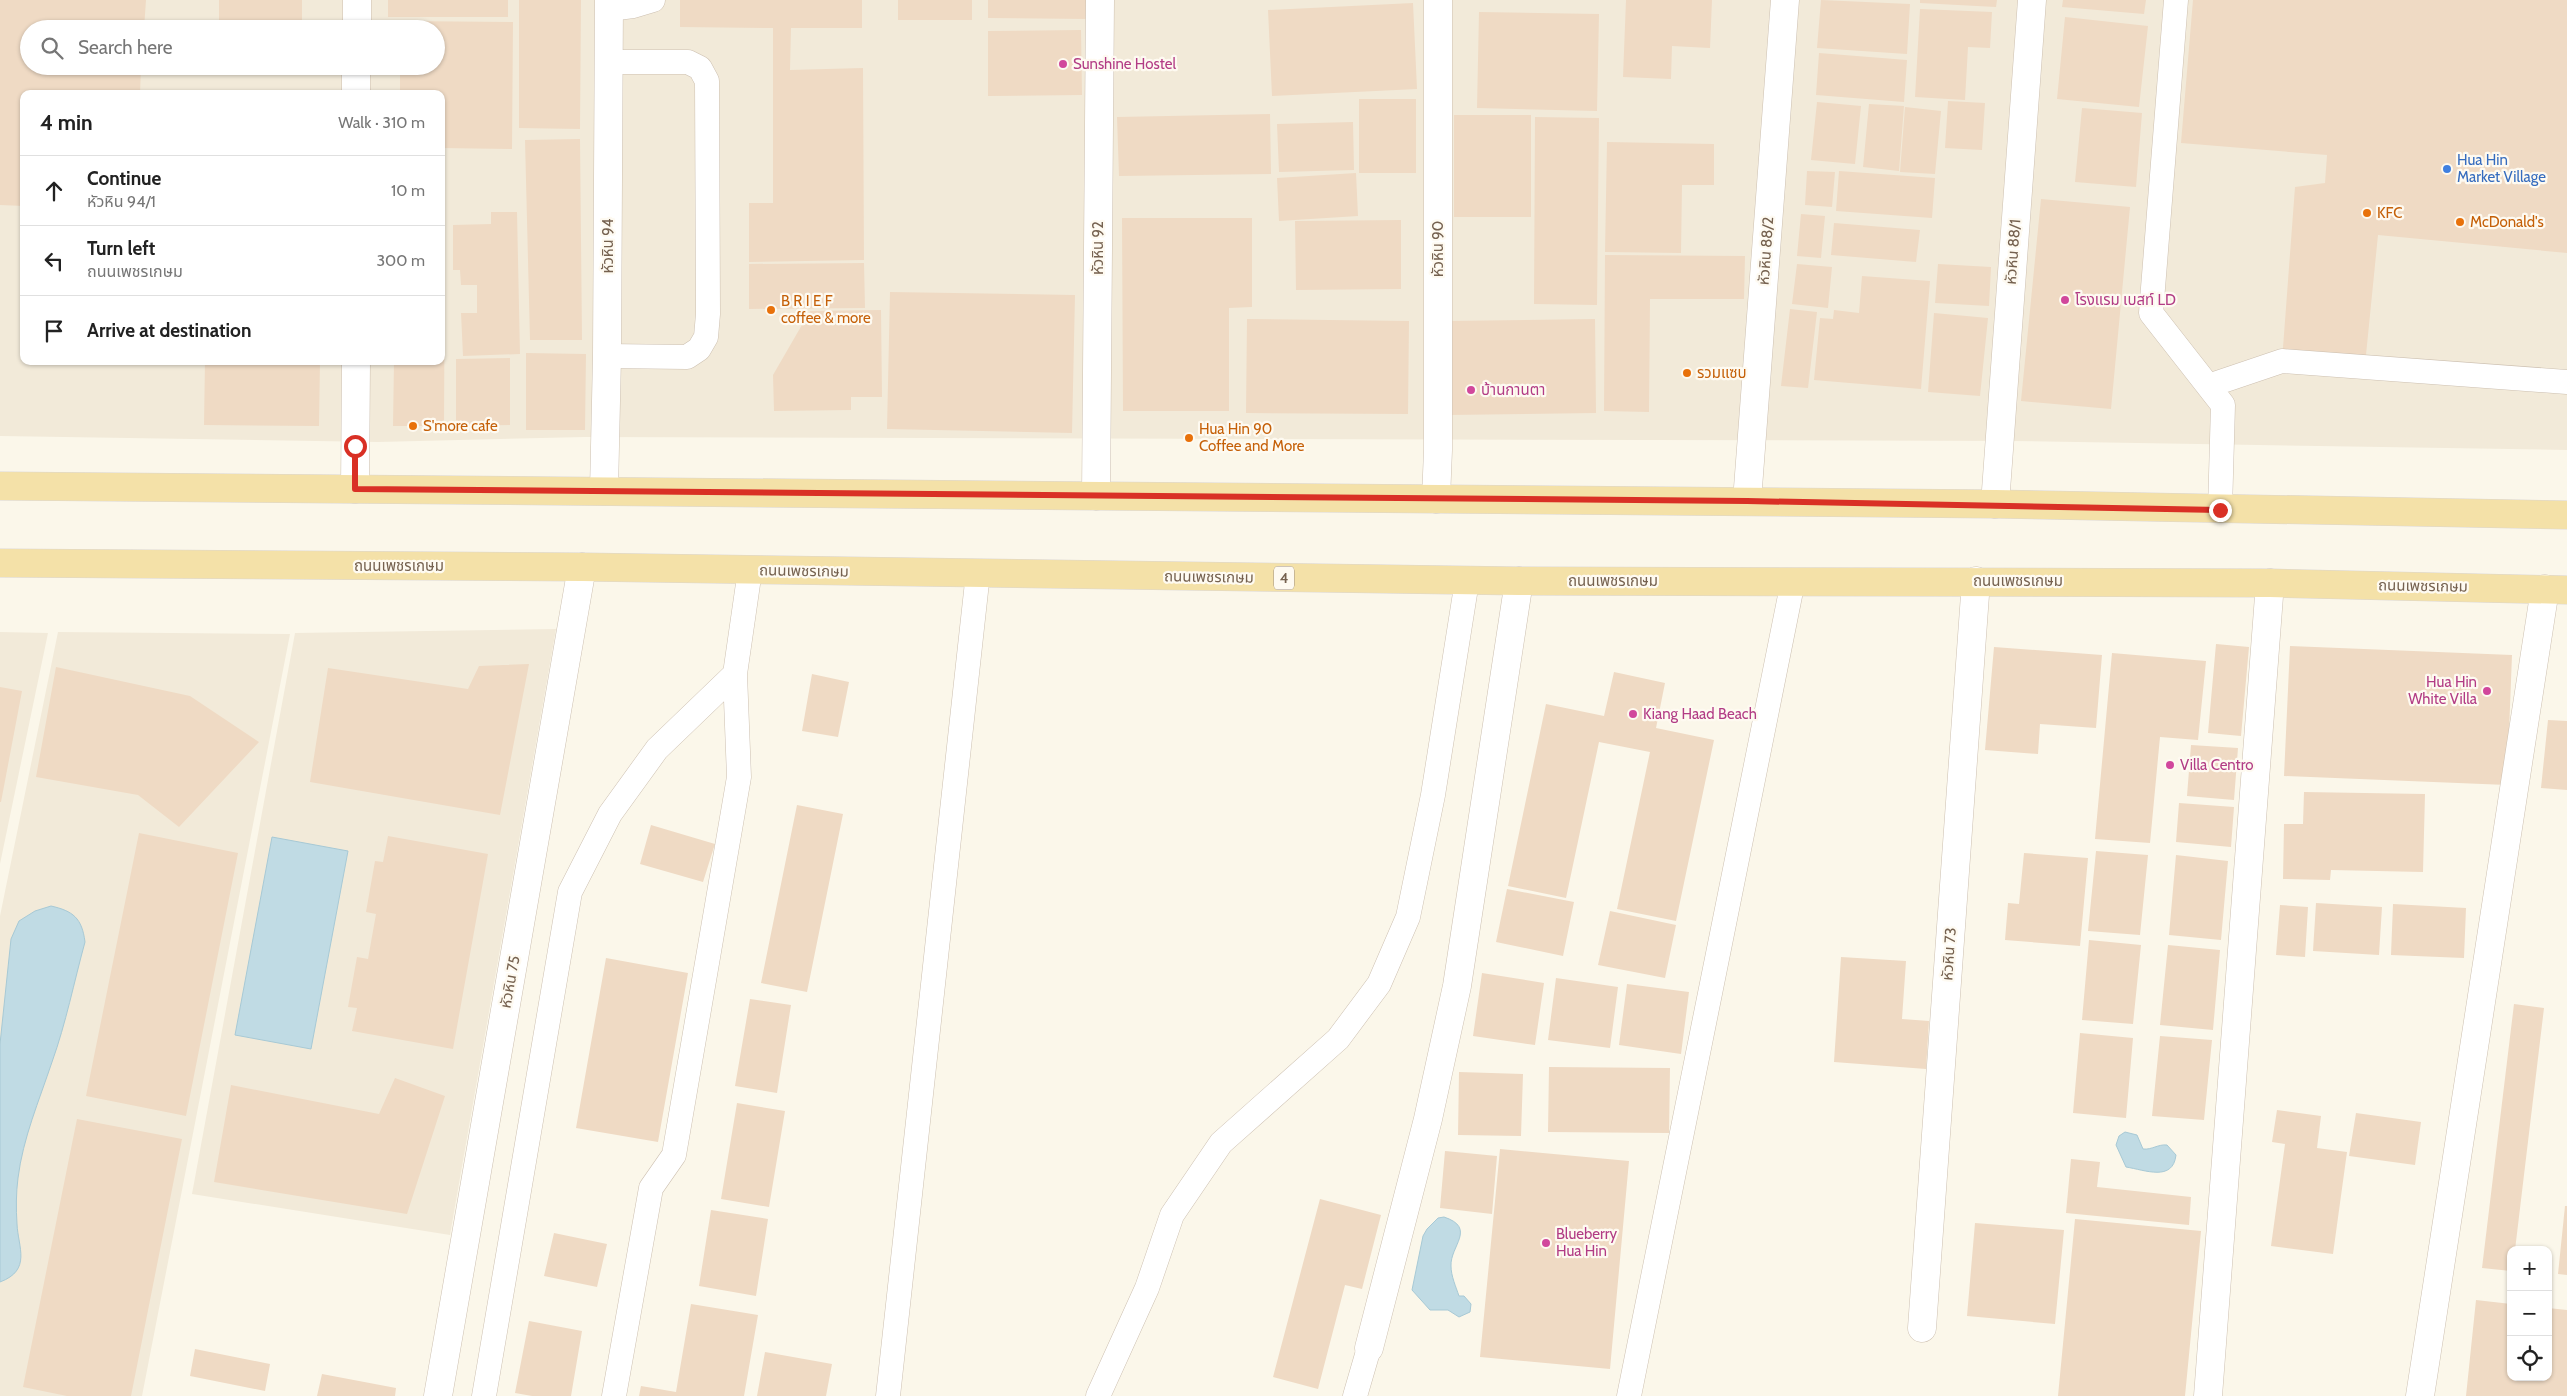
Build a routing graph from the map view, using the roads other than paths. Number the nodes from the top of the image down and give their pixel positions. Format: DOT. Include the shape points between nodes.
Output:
graph roads {
  1 [pos="357,0"];
  2 [pos="653,0"];
  3 [pos="1100,0"];
  4 [pos="1438,0"];
  5 [pos="1785,0"];
  6 [pos="2032,0"];
  7 [pos="2176,0"];
  8 [pos="609,4"];
  9 [pos="357,20"];
  10 [pos="608,62"];
  11 [pos="356,75"];
  12 [pos="356,90"];
  13 [pos="608,356"];
  14 [pos="356,365"];
  15 [pos="2567,382"];
  16 [pos="2208,386"];
  17 [pos="0,486"];
  18 [pos="355,489"];
  19 [pos="604,491"];
  20 [pos="1096,496"];
  21 [pos="1436,499"];
  22 [pos="1747,501"];
  23 [pos="1995,504"];
  24 [pos="2220,510"];
  25 [pos="2567,515"];
  26 [pos="0,563"];
  27 [pos="582,567"];
  28 [pos="750,570"];
  29 [pos="978,573"];
  30 [pos="1467,581"];
  31 [pos="1519,581"];
  32 [pos="1793,581"];
  33 [pos="1976,581"];
  34 [pos="2270,583"];
  35 [pos="2556,589"];
  36 [pos="735,674"];
  37 [pos="1922,1328"];
  38 [pos="1369,1348"];
  39 [pos="438,1396"];
  40 [pos="484,1396"];
  41 [pos="614,1396"];
  42 [pos="888,1396"];
  43 [pos="1098,1396"];
  44 [pos="1355,1396"];
  45 [pos="1629,1396"];
  46 [pos="2208,1396"];
  47 [pos="2420,1396"];
  1 -- 9 [label="street"];
  2 -- 8 [label="lane" via="633,6"];
  3 -- 20 [label="street, หัวหิน 92"];
  4 -- 21 [label="street, หัวหิน 90"];
  5 -- 22 [label="street, หัวหิน 88/2"];
  6 -- 23 [label="street, หัวหิน 88/1"];
  7 -- 16 [label="lane" via="2151,313"];
  8 -- 10 [label="street, หัวหิน 94"];
  10 -- 13 [label="street, หัวหิน 94"];
  10 -- 13 [label="lane" via="688,62 700,68 707,81 708,314 706,337 699,349 687,357"];
  11 -- 12 [label="street"];
  13 -- 19 [label="street, หัวหิน 94"];
  14 -- 18 [label="street"];
  15 -- 16 [label="lane" via="2282,361"];
  16 -- 24 [label="lane" via="2223,405"];
  17 -- 18 [label="main road"];
  18 -- 19 [label="main road"];
  19 -- 20 [label="main road"];
  20 -- 21 [label="main road"];
  21 -- 22 [label="main road"];
  22 -- 23 [label="main road"];
  23 -- 24 [label="main road"];
  24 -- 25 [label="main road"];
  26 -- 27 [label="main road, ถนนเพชรเกษม / 4"];
  27 -- 28 [label="main road, ถนนเพชรเกษม / 4"];
  27 -- 39 [label="street, หัวหิน 75"];
  28 -- 29 [label="main road, ถนนเพชรเกษม / 4"];
  28 -- 36 [label="lane"];
  29 -- 30 [label="main road, ถนนเพชรเกษม / 4"];
  29 -- 42 [label="lane"];
  30 -- 31 [label="main road, ถนนเพชรเกษม / 4"];
  30 -- 43 [label="lane" via="1433,795 1408,917 1379,984 1338,1039 1220,1143 1172,1215 1147,1288"];
  31 -- 32 [label="main road, ถนนเพชรเกษม / 4"];
  31 -- 38 [label="street" via="1456,986 1428,1119"];
  32 -- 33 [label="main road, ถนนเพชรเกษม / 4"];
  32 -- 45 [label="lane"];
  33 -- 34 [label="main road, ถนนเพชรเกษม / 4"];
  33 -- 37 [label="street, หัวหิน 73"];
  34 -- 35 [label="main road, ถนนเพชรเกษม / 4"];
  34 -- 46 [label="street"];
  35 -- 47 [label="street"];
  36 -- 40 [label="lane" via="657,749 610,814 570,892"];
  36 -- 41 [label="lane" via="738,787 674,1155 651,1188"];
  38 -- 44 [label="lane"];
}
